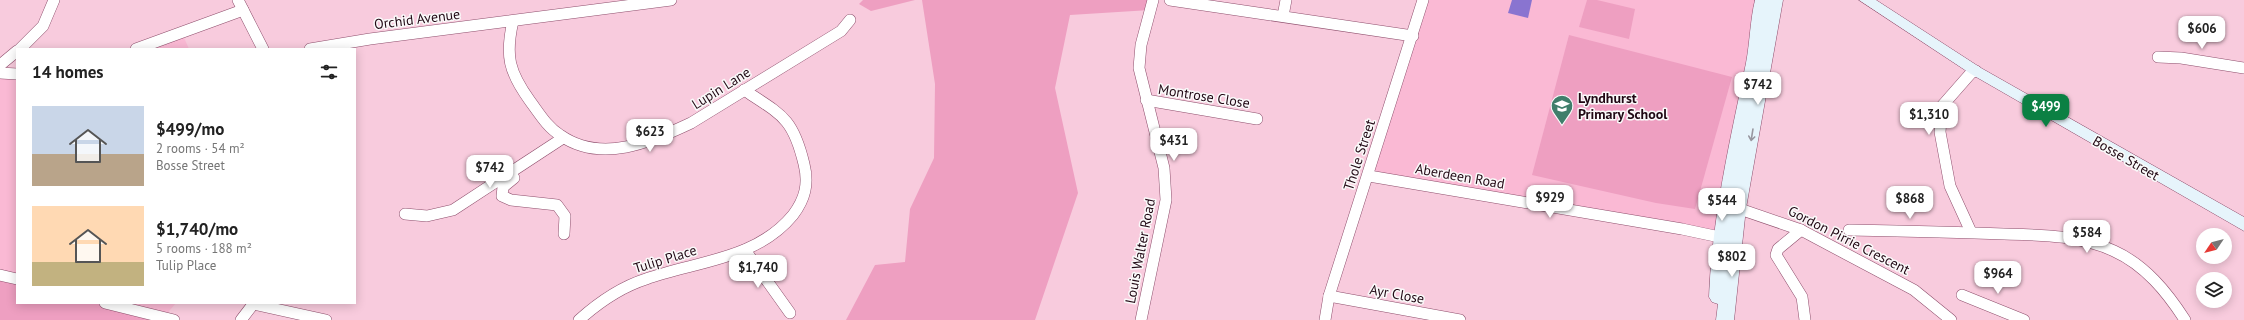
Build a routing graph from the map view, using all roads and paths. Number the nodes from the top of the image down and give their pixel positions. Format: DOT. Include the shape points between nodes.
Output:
graph roads {
  1 [pos="54,0"];
  2 [pos="238,0"];
  3 [pos="671,0"];
  4 [pos="1153,0"];
  5 [pos="1170,0"];
  6 [pos="1286,0"];
  7 [pos="1423,0"];
  8 [pos="1866,0"];
  9 [pos="1769,3"];
  10 [pos="624,4"];
  11 [pos="243,10"];
  12 [pos="1283,16"];
  13 [pos="850,20"];
  14 [pos="513,21"];
  15 [pos="1413,36"];
  16 [pos="21,48"];
  17 [pos="139,48"];
  18 [pos="262,48"];
  19 [pos="316,48"];
  20 [pos="16,52"];
  21 [pos="2158,57"];
  22 [pos="0,65"];
  23 [pos="2244,68"];
  24 [pos="1976,71"];
  25 [pos="0,73"];
  26 [pos="16,74"];
  27 [pos="744,90"];
  28 [pos="1146,100"];
  29 [pos="1257,119"];
  30 [pos="566,140"];
  31 [pos="1369,176"];
  32 [pos="1732,206"];
  33 [pos="405,214"];
  34 [pos="2244,225"];
  35 [pos="1801,230"];
  36 [pos="1849,230"];
  37 [pos="1971,232"];
  38 [pos="564,234"];
  39 [pos="1728,239"];
  40 [pos="745,250"];
  41 [pos="0,275"];
  42 [pos="16,279"];
  43 [pos="1962,295"];
  44 [pos="1329,296"];
  45 [pos="109,304"];
  46 [pos="253,304"];
  47 [pos="790,313"];
  48 [pos="174,320"];
  49 [pos="241,320"];
  50 [pos="326,320"];
  51 [pos="579,320"];
  52 [pos="1141,320"];
  53 [pos="1324,320"];
  54 [pos="1460,320"];
  55 [pos="1719,320"];
  56 [pos="1725,320"];
  57 [pos="1805,320"];
  58 [pos="1951,320"];
  59 [pos="2024,320"];
  60 [pos="2185,320"];
  1 -- 16 [label="street" via="43,26"];
  2 -- 11 [label="street"];
  3 -- 10 [label="street, Orchid Avenue"];
  4 -- 28 [label="street, Louis Walter Road" via="1141,45 1142,86"];
  5 -- 12 [label="street"];
  6 -- 12 [label="street"];
  7 -- 15 [label="street, Thole Street"];
  8 -- 24 [label="main road, Bosse Street"];
  9 -- 32 [label="main road"];
  10 -- 14 [label="street, Orchid Avenue"];
  11 -- 17 [label="street"];
  11 -- 18 [label="street"];
  12 -- 15 [label="street"];
  13 -- 27 [label="street, Lupin Lane" via="841,31"];
  14 -- 19 [label="street, Orchid Avenue"];
  14 -- 30 [label="street, Lupin Lane" via="508,51 515,77 542,117"];
  15 -- 31 [label="street, Thole Street"];
  20 -- 22 [label="street"];
  21 -- 23 [label="street"];
  24 -- 34 [label="main road, Bosse Street"];
  24 -- 37 [label="street" via="1971,73 1942,106 1940,132 1950,186"];
  25 -- 26 [label="street"];
  27 -- 30 [label="street, Lupin Lane" via="686,126 650,142 610,150 589,148"];
  27 -- 40 [label="street, Tulip Place" via="790,124 796,135 807,175 806,193 789,222 773,235"];
  28 -- 29 [label="street, Montrose Close"];
  28 -- 52 [label="street, Louis Walter Road" via="1164,168 1166,200"];
  30 -- 33 [label="street" via="453,210 427,216"];
  30 -- 38 [label="street" via="506,184 501,191 502,196 511,200 553,204 561,208 565,216"];
  31 -- 39 [label="street, Aberdeen Road"];
  31 -- 44 [label="street, Thole Street"];
  32 -- 35 [label="street, Gordon Pirrie Crescent"];
  32 -- 39 [label="main road"];
  35 -- 57 [label="street" via="1778,249 1776,255 1802,297"];
  35 -- 58 [label="street, Gordon Pirrie Crescent" via="1914,290"];
  36 -- 37 [label="street"];
  37 -- 60 [label="street" via="2084,240 2114,251 2148,275 2172,300"];
  39 -- 55 [label="main road" via="1718,272"];
  39 -- 56 [label="main road"];
  40 -- 47 [label="street"];
  40 -- 51 [label="street, Tulip Place" via="718,260 672,270 626,287 602,301"];
  41 -- 42 [label="street"];
  43 -- 59 [label="street"];
  44 -- 53 [label="street, Thole Street"];
  44 -- 54 [label="street, Ayr Close"];
  45 -- 48 [label="street"];
  46 -- 49 [label="street"];
  46 -- 50 [label="street"];
}
